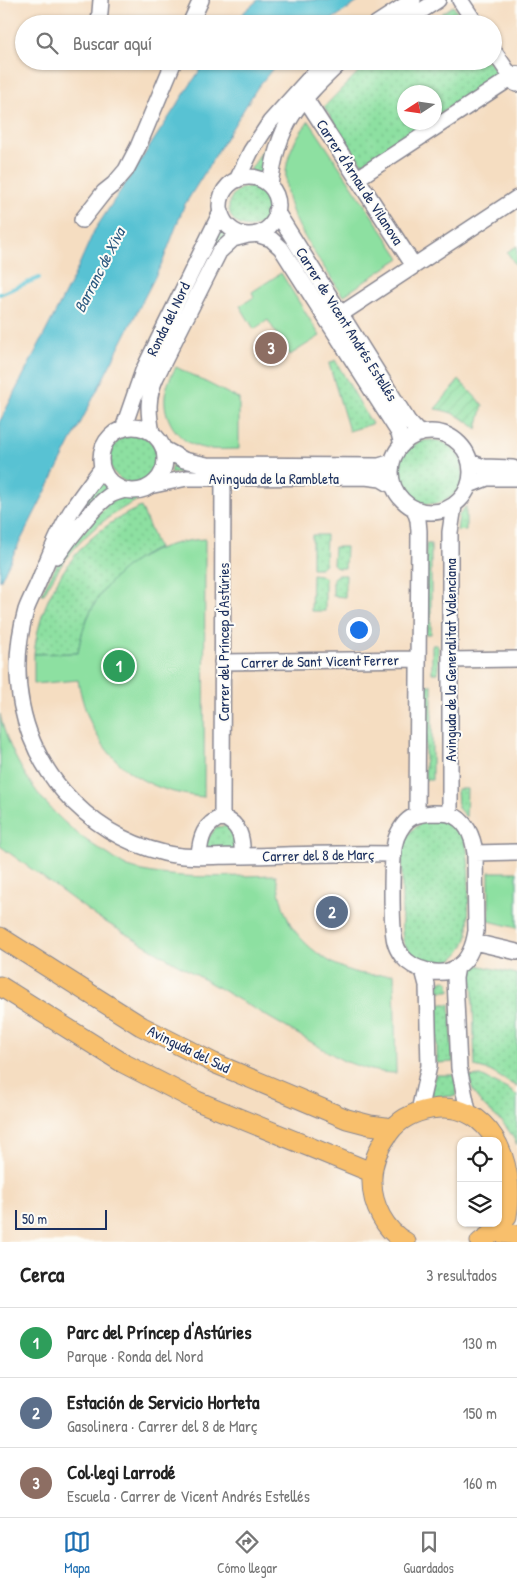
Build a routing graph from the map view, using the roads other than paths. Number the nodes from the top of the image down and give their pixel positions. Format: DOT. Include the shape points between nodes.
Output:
graph roads {
  1 [pos="101,0"];
  2 [pos="201,0"];
  3 [pos="413,0"];
  4 [pos="438,0"];
  5 [pos="460,0"];
  6 [pos="100,15"];
  7 [pos="194,15"];
  8 [pos="390,15"];
  9 [pos="415,15"];
  10 [pos="470,15"];
  11 [pos="502,62"];
  12 [pos="170,70"];
  13 [pos="317,70"];
  14 [pos="333,70"];
  15 [pos="515,79"];
  16 [pos="305,98"];
  17 [pos="358,178"];
  18 [pos="237,180"];
  19 [pos="270,186"];
  20 [pos="517,198"];
  21 [pos="276,211"];
  22 [pos="221,212"];
  23 [pos="82,220"];
  24 [pos="252,235"];
  25 [pos="414,266"];
  26 [pos="341,314"];
  27 [pos="123,429"];
  28 [pos="152,433"];
  29 [pos="420,434"];
  30 [pos="402,445"];
  31 [pos="164,449"];
  32 [pos="392,462"];
  33 [pos="470,462"];
  34 [pos="102,468"];
  35 [pos="517,468"];
  36 [pos="223,472"];
  37 [pos="517,478"];
  38 [pos="154,485"];
  39 [pos="469,485"];
  40 [pos="393,486"];
  41 [pos="124,490"];
  42 [pos="454,506"];
  43 [pos="414,508"];
  44 [pos="38,585"];
  45 [pos="417,659"];
  46 [pos="517,659"];
  47 [pos="450,660"];
  48 [pos="222,662"];
  49 [pos="450,814"];
  50 [pos="417,815"];
  51 [pos="222,817"];
  52 [pos="517,852"];
  53 [pos="475,853"];
  54 [pos="394,854"];
  55 [pos="199,856"];
  56 [pos="242,856"];
  57 [pos="0,937"];
  58 [pos="474,942"];
  59 [pos="517,952"];
  60 [pos="458,967"];
  61 [pos="424,970"];
  62 [pos="0,986"];
  63 [pos="419,1111"];
  64 [pos="468,1111"];
  65 [pos="393,1128"];
  66 [pos="371,1172"];
  67 [pos="517,1174"];
  68 [pos="517,1235"];
  69 [pos="488,1237"];
  70 [pos="406,1242"];
  1 -- 6 [label="street"];
  2 -- 7 [label="street"];
  3 -- 8 [label="street"];
  4 -- 9 [label="street"];
  5 -- 10 [label="street"];
  11 -- 15 [label="street"];
  12 -- 23 [label="street" via="126,170"];
  13 -- 18 [label="street" via="270,122 250,151"];
  14 -- 16 [label="street"];
  15 -- 17 [label="street"];
  16 -- 17 [label="street, Carrer d'Arnau de Vilanova"];
  16 -- 19 [label="street" via="295,110 278,144"];
  17 -- 25 [label="street, Carrer d'Arnau de Vilanova"];
  18 -- 19 [label="street" via="255,178"];
  18 -- 22 [label="street" via="223,193"];
  19 -- 21 [label="street" via="277,203"];
  20 -- 25 [label="street"];
  21 -- 24 [label="street" via="269,226"];
  21 -- 26 [label="street, Carrer de Vicent Andrés Estellés"];
  22 -- 24 [label="street" via="230,227"];
  22 -- 27 [label="street, Ronda del Nord" via="142,371"];
  24 -- 28 [label="street, Ronda del Nord" via="233,239 219,252 156,377 148,409"];
  24 -- 30 [label="street, Carrer de Vicent Andrés Estellés" via="271,239 281,248 399,433"];
  25 -- 26 [label="street"];
  26 -- 29 [label="street, Carrer de Vicent Andrés Estellés" via="406,419"];
  27 -- 28 [label="street" via="142,428"];
  27 -- 34 [label="street" via="107,440 101,459"];
  28 -- 31 [label="street"];
  29 -- 30 [label="street"];
  29 -- 33 [label="street" via="434,432 452,437 465,450"];
  30 -- 32 [label="street"];
  31 -- 36 [label="street, Avinguda de la Rambleta" via="195,464"];
  31 -- 38 [label="street" via="164,468"];
  32 -- 36 [label="street, Avinguda de la Rambleta" via="379,466"];
  32 -- 40 [label="street"];
  33 -- 35 [label="street" via="484,467"];
  33 -- 39 [label="street"];
  34 -- 41 [label="street" via="114,486"];
  34 -- 44 [label="street" via="74,506"];
  36 -- 38 [label="street, Avinguda de la Rambleta"];
  36 -- 40 [label="street, Avinguda de la Rambleta" via="366,477 380,479"];
  36 -- 48 [label="street, Carrer del Príncep d'Astúries"];
  37 -- 39 [label="street" via="487,478"];
  38 -- 41 [label="street" via="139,491"];
  39 -- 42 [label="street"];
  40 -- 43 [label="street" via="399,497"];
  41 -- 44 [label="street" via="110,495 87,518 64,545"];
  42 -- 43 [label="street" via="430,513"];
  42 -- 47 [label="street, Avinguda de la Generalitat Valenciana" via="450,532"];
  43 -- 45 [label="street" via="418,520"];
  44 -- 55 [label="street" via="26,609 17,676 25,723 43,764 71,799 102,827 148,848 174,855"];
  45 -- 48 [label="street, Carrer de Sant Vicent Ferrer"];
  45 -- 50 [label="street"];
  46 -- 47 [label="street"];
  47 -- 49 [label="street, Avinguda de la Generalitat Valenciana"];
  48 -- 51 [label="street, Carrer del Príncep d'Astúries"];
  49 -- 50 [label="street" via="433,812"];
  49 -- 53 [label="street" via="469,830"];
  50 -- 54 [label="street" via="407,821 399,832"];
  51 -- 55 [label="street" via="205,829"];
  51 -- 56 [label="street, Carrer del 8 de Març" via="238,828"];
  52 -- 53 [label="street"];
  53 -- 58 [label="street"];
  54 -- 56 [label="street, Carrer del 8 de Març"];
  54 -- 61 [label="street" via="395,942 407,962"];
  55 -- 56 [label="street, Carrer del 8 de Març"];
  57 -- 65 [label="main road, Avinguda del Sud" via="141,1026 214,1063 347,1119"];
  58 -- 59 [label="street"];
  58 -- 60 [label="street"];
  60 -- 61 [label="street" via="439,972"];
  60 -- 64 [label="street" via="455,993 459,1068"];
  61 -- 63 [label="street" via="428,985 429,1066"];
  62 -- 66 [label="main road" via="123,1063 197,1101"];
  63 -- 64 [label="main road" via="444,1107"];
  63 -- 65 [label="main road"];
  64 -- 67 [label="main road" via="501,1135"];
  65 -- 66 [label="main road" via="378,1148"];
  66 -- 70 [label="main road" via="372,1192 378,1211 389,1228"];
  67 -- 69 [label="main road" via="515,1195 508,1215"];
  68 -- 69 [label="main road"];
}
